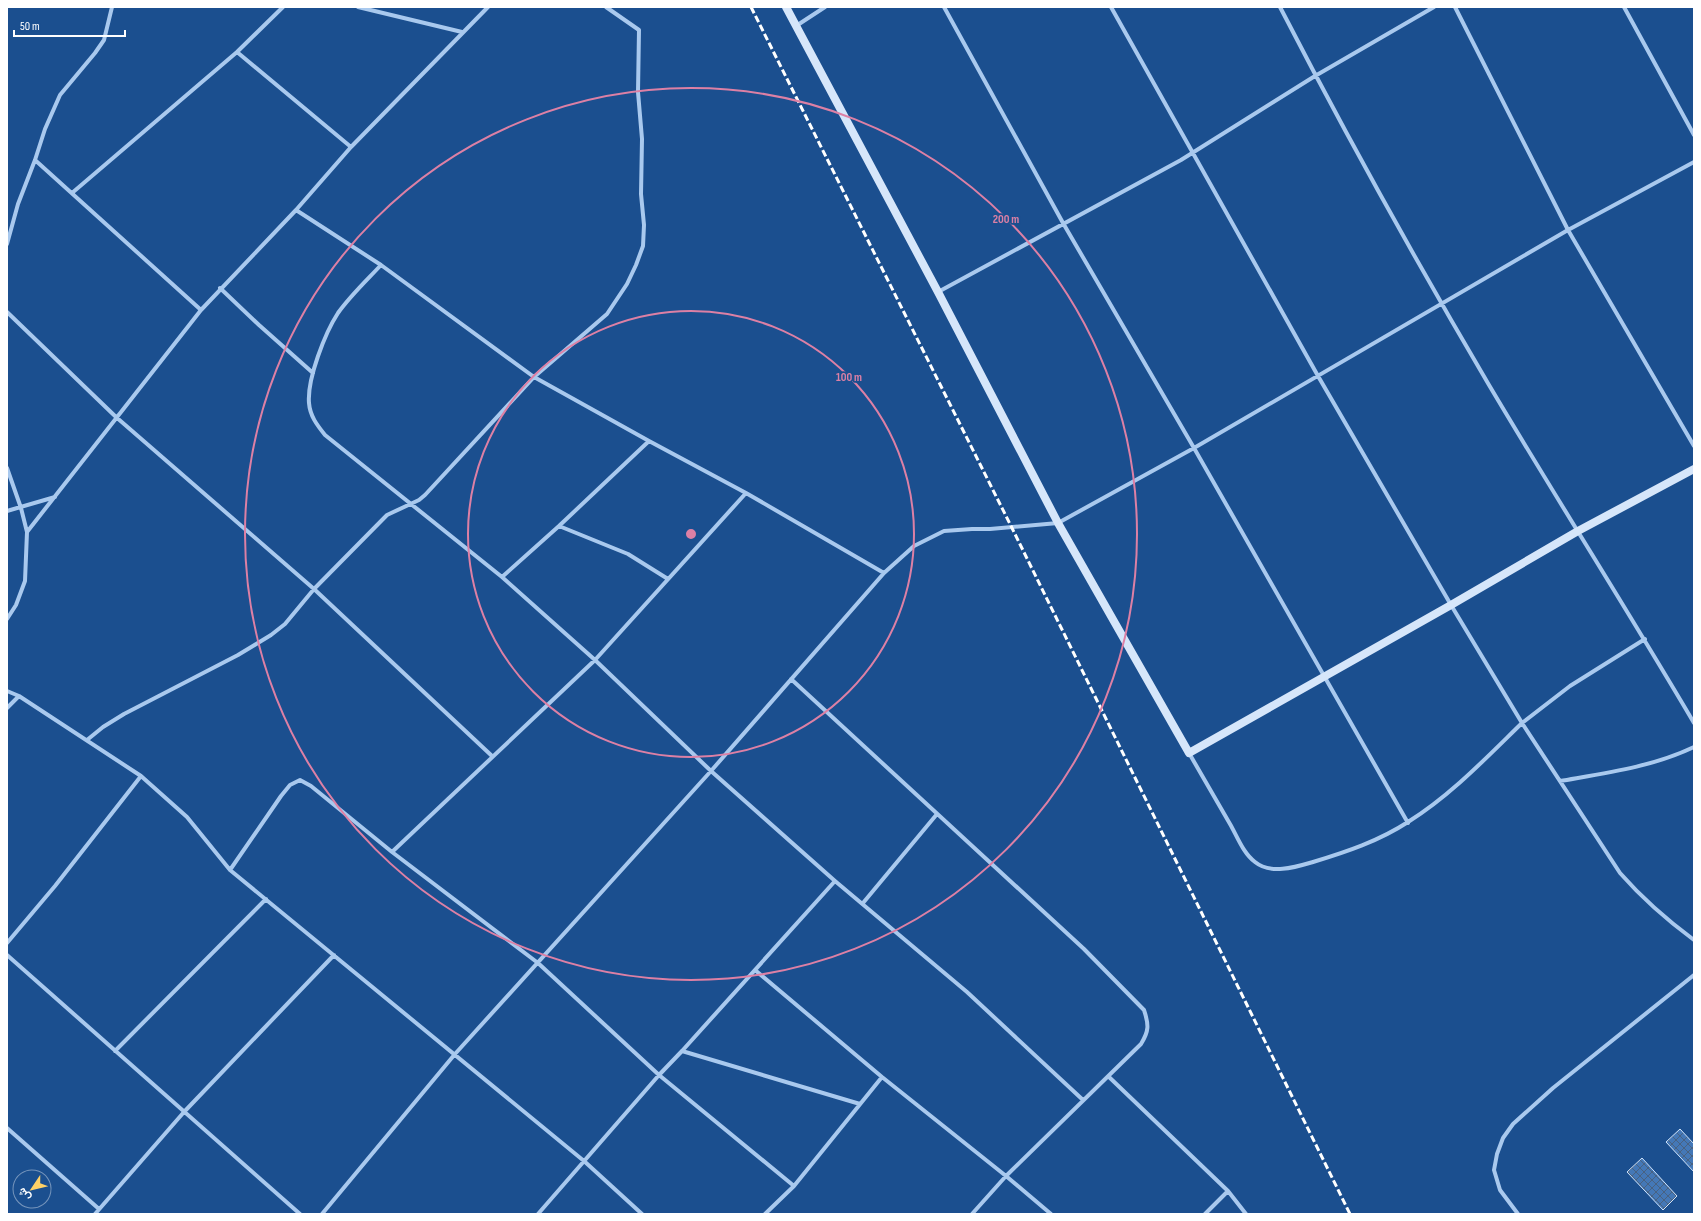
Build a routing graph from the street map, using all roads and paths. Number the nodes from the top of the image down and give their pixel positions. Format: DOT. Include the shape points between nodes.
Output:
graph roads {
  1 [pos="112,7"];
  2 [pos="283,7"];
  3 [pos="358,7"];
  4 [pos="488,7"];
  5 [pos="606,7"];
  6 [pos="786,7"];
  7 [pos="825,7"];
  8 [pos="944,7"];
  9 [pos="1111,7"];
  10 [pos="1280,7"];
  11 [pos="1434,7"];
  12 [pos="1455,7"];
  13 [pos="1624,7"];
  14 [pos="795,26"];
  15 [pos="462,32"];
  16 [pos="237,52"];
  17 [pos="1316,76"];
  18 [pos="1694,135"];
  19 [pos="351,147"];
  20 [pos="1193,152"];
  21 [pos="35,160"];
  22 [pos="1694,162"];
  23 [pos="72,194"];
  24 [pos="296,210"];
  25 [pos="1063,223"];
  26 [pos="1568,230"];
  27 [pos="7,244"];
  28 [pos="381,265"];
  29 [pos="220,288"];
  30 [pos="938,292"];
  31 [pos="1441,304"];
  32 [pos="200,310"];
  33 [pos="7,312"];
  34 [pos="313,373"];
  35 [pos="1318,376"];
  36 [pos="534,377"];
  37 [pos="116,417"];
  38 [pos="649,441"];
  39 [pos="1694,446"];
  40 [pos="1194,448"];
  41 [pos="7,468"];
  42 [pos="1694,469"];
  43 [pos="746,493"];
  44 [pos="55,497"];
  45 [pos="412,504"];
  46 [pos="21,508"];
  47 [pos="7,511"];
  48 [pos="1058,523"];
  49 [pos="559,526"];
  50 [pos="1578,531"];
  51 [pos="27,532"];
  52 [pos="884,573"];
  53 [pos="502,577"];
  54 [pos="668,579"];
  55 [pos="314,589"];
  56 [pos="1452,605"];
  57 [pos="7,619"];
  58 [pos="1645,639"];
  59 [pos="595,660"];
  60 [pos="1324,676"];
  61 [pos="791,679"];
  62 [pos="7,691"];
  63 [pos="19,696"];
  64 [pos="7,708"];
  65 [pos="1522,723"];
  66 [pos="1694,723"];
  67 [pos="87,740"];
  68 [pos="1694,747"];
  69 [pos="1189,752"];
  70 [pos="492,756"];
  71 [pos="711,771"];
  72 [pos="141,776"];
  73 [pos="1560,781"];
  74 [pos="937,814"];
  75 [pos="1408,823"];
  76 [pos="392,852"];
  77 [pos="230,870"];
  78 [pos="835,881"];
  79 [pos="266,899"];
  80 [pos="863,903"];
  81 [pos="1694,940"];
  82 [pos="7,943"];
  83 [pos="7,955"];
  84 [pos="334,955"];
  85 [pos="538,963"];
  86 [pos="755,970"];
  87 [pos="1694,975"];
  88 [pos="115,1051"];
  89 [pos="682,1052"];
  90 [pos="455,1054"];
  91 [pos="658,1075"];
  92 [pos="882,1076"];
  93 [pos="1109,1076"];
  94 [pos="1083,1100"];
  95 [pos="860,1104"];
  96 [pos="184,1112"];
  97 [pos="7,1128"];
  98 [pos="584,1161"];
  99 [pos="1006,1176"];
  100 [pos="794,1186"];
  101 [pos="1228,1191"];
  102 [pos="99,1209"];
  103 [pos="95,1214"];
  104 [pos="300,1214"];
  105 [pos="322,1214"];
  106 [pos="538,1214"];
  107 [pos="642,1214"];
  108 [pos="765,1214"];
  109 [pos="972,1214"];
  110 [pos="1050,1214"];
  111 [pos="1206,1214"];
  112 [pos="1246,1214"];
  113 [pos="1518,1214"];
  1 -- 21 [label="street" via="104,40 60,95"];
  2 -- 16 [label="street"];
  3 -- 15 [label="street"];
  4 -- 15 [label="street"];
  5 -- 36 [label="street" via="639,30 638,92 642,138 643,246 627,284 607,314"];
  6 -- 14 [label="main road"];
  7 -- 14 [label="street"];
  8 -- 25 [label="street"];
  9 -- 20 [label="street"];
  10 -- 17 [label="street"];
  11 -- 17 [label="street"];
  12 -- 26 [label="street"];
  13 -- 18 [label="street"];
  14 -- 30 [label="main road"];
  15 -- 19 [label="street"];
  16 -- 19 [label="street"];
  16 -- 23 [label="street"];
  17 -- 20 [label="street"];
  17 -- 31 [label="street"];
  19 -- 24 [label="street"];
  20 -- 25 [label="street"];
  20 -- 35 [label="street"];
  21 -- 23 [label="street"];
  21 -- 27 [label="street" via="18,204"];
  22 -- 26 [label="street"];
  23 -- 32 [label="street"];
  24 -- 28 [label="street"];
  24 -- 29 [label="street"];
  25 -- 30 [label="street"];
  25 -- 40 [label="street"];
  26 -- 31 [label="street"];
  26 -- 39 [label="street"];
  28 -- 34 [label="street" via="339,312"];
  28 -- 36 [label="street"];
  29 -- 32 [label="street"];
  29 -- 34 [label="street"];
  30 -- 48 [label="main road"];
  31 -- 35 [label="street"];
  31 -- 50 [label="street"];
  32 -- 37 [label="street"];
  33 -- 37 [label="street"];
  34 -- 45 [label="street" via="309,402 317,426"];
  35 -- 40 [label="street"];
  35 -- 56 [label="street"];
  36 -- 38 [label="street"];
  36 -- 45 [label="street" via="430,490"];
  37 -- 44 [label="street"];
  37 -- 55 [label="street"];
  38 -- 43 [label="street"];
  38 -- 49 [label="street"];
  40 -- 48 [label="street"];
  40 -- 60 [label="street"];
  41 -- 46 [label="street"];
  42 -- 50 [label="main road"];
  43 -- 52 [label="street"];
  43 -- 54 [label="street"];
  44 -- 46 [label="street"];
  44 -- 51 [label="street"];
  45 -- 53 [label="street"];
  45 -- 55 [label="street" via="387,515"];
  46 -- 47 [label="street"];
  46 -- 51 [label="street"];
  48 -- 52 [label="street" via="944,531 914,546"];
  48 -- 69 [label="main road"];
  49 -- 53 [label="street"];
  49 -- 54 [label="street" via="628,554"];
  50 -- 56 [label="main road"];
  50 -- 58 [label="street"];
  51 -- 57 [label="street" via="25,580 16,605"];
  52 -- 61 [label="street"];
  53 -- 59 [label="street"];
  54 -- 59 [label="street"];
  55 -- 67 [label="street" via="271,635 124,714"];
  55 -- 70 [label="street"];
  56 -- 60 [label="main road"];
  56 -- 65 [label="street"];
  58 -- 65 [label="street" via="1570,686"];
  58 -- 66 [label="street"];
  59 -- 70 [label="street"];
  59 -- 71 [label="street"];
  60 -- 69 [label="main road"];
  60 -- 75 [label="street"];
  61 -- 71 [label="street"];
  61 -- 74 [label="street"];
  62 -- 63 [label="street"];
  63 -- 64 [label="street"];
  63 -- 67 [label="street"];
  65 -- 73 [label="street"];
  65 -- 75 [label="street" via="1464,779"];
  67 -- 72 [label="street"];
  68 -- 73 [label="street" via="1649,764"];
  69 -- 75 [label="street" via="1243,847 1255,862 1269,868 1284,869 1340,854 1378,839"];
  70 -- 76 [label="street"];
  71 -- 78 [label="street"];
  71 -- 85 [label="street"];
  72 -- 77 [label="street" via="187,817"];
  72 -- 82 [label="street"];
  73 -- 81 [label="street" via="1620,873 1668,921"];
  74 -- 80 [label="street"];
  74 -- 93 [label="street" via="1084,949 1144,1010 1148,1023 1147,1034 1141,1044"];
  76 -- 77 [label="street" via="322,793 300,780 290,785 281,796"];
  76 -- 85 [label="street"];
  77 -- 79 [label="street"];
  78 -- 80 [label="street"];
  78 -- 86 [label="street"];
  79 -- 84 [label="street"];
  79 -- 88 [label="street"];
  80 -- 94 [label="street" via="966,992"];
  83 -- 88 [label="street"];
  84 -- 90 [label="street"];
  84 -- 96 [label="street"];
  85 -- 90 [label="street"];
  85 -- 91 [label="street"];
  86 -- 89 [label="street"];
  86 -- 92 [label="street"];
  87 -- 113 [label="street" via="1553,1088 1513,1124 1503,1138 1494,1170 1500,1190"];
  88 -- 96 [label="street"];
  89 -- 91 [label="street"];
  89 -- 95 [label="street"];
  90 -- 98 [label="street"];
  90 -- 105 [label="street"];
  91 -- 98 [label="street"];
  91 -- 100 [label="street"];
  92 -- 95 [label="street"];
  92 -- 99 [label="street"];
  93 -- 94 [label="street"];
  93 -- 101 [label="street"];
  94 -- 99 [label="street"];
  95 -- 100 [label="street"];
  96 -- 102 [label="street"];
  96 -- 104 [label="street"];
  97 -- 102 [label="street"];
  98 -- 106 [label="street"];
  98 -- 107 [label="street"];
  99 -- 109 [label="street"];
  99 -- 110 [label="street"];
  100 -- 108 [label="street"];
  101 -- 111 [label="street"];
  101 -- 112 [label="street"];
  102 -- 103 [label="street"];
}
